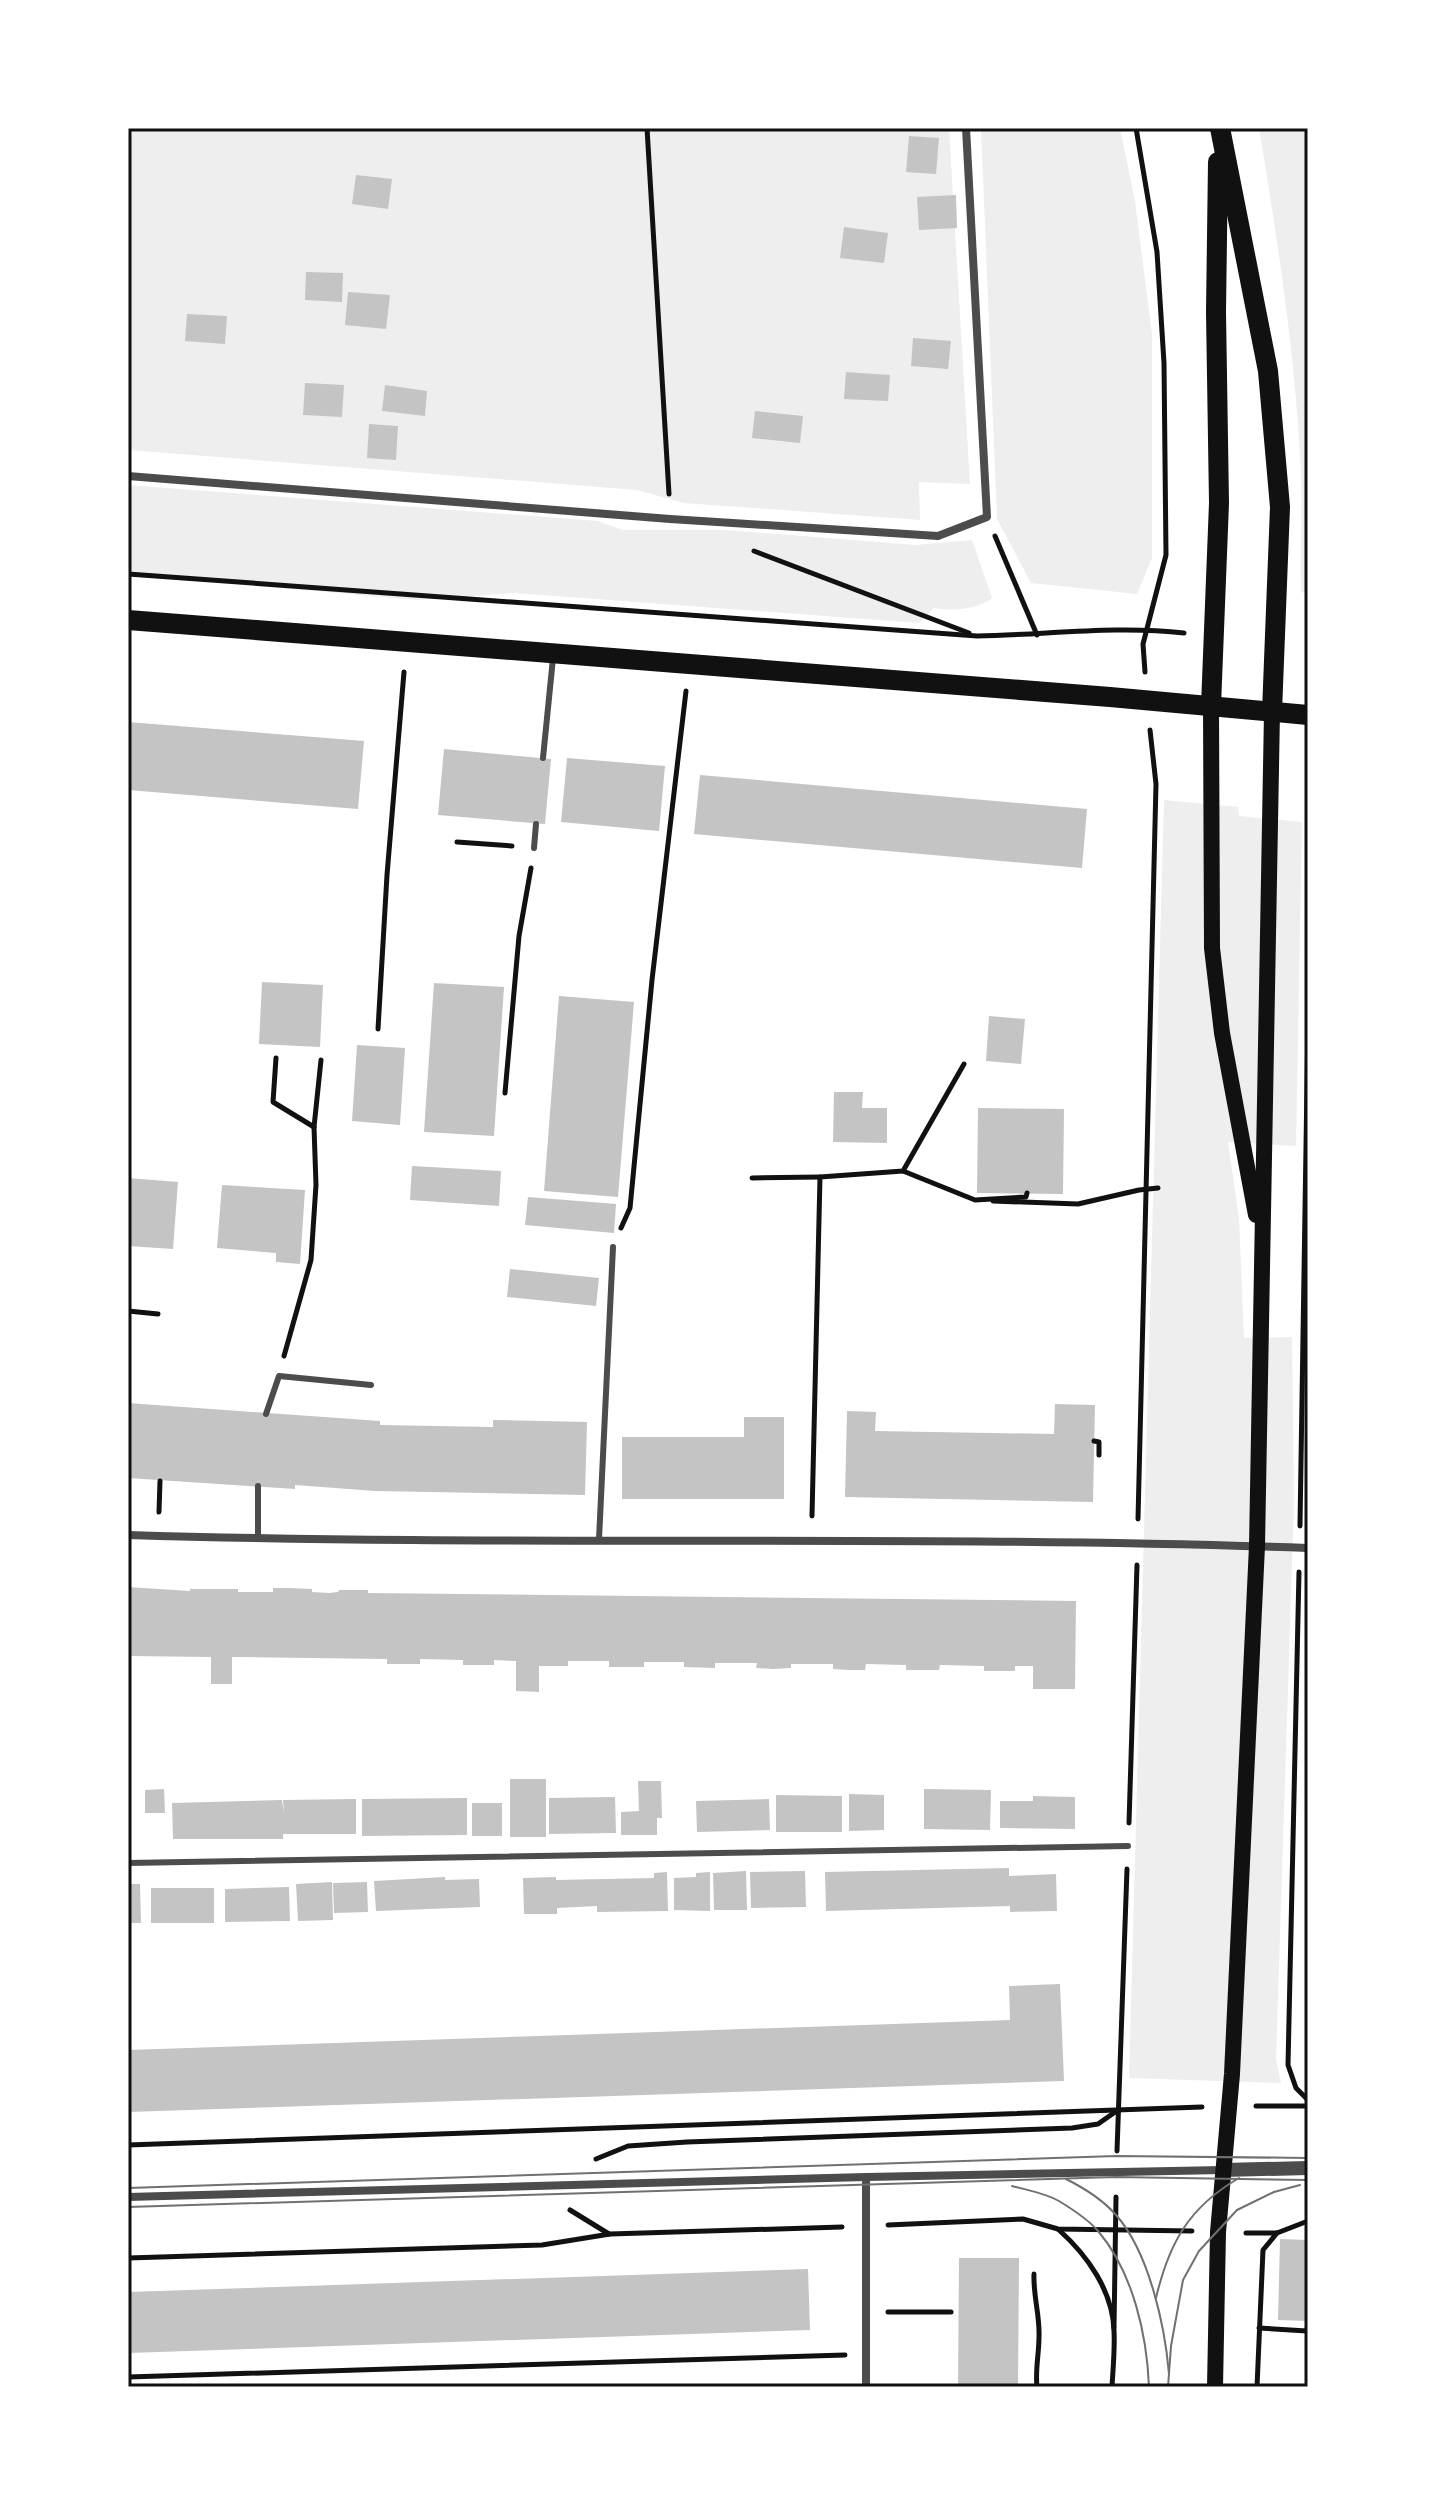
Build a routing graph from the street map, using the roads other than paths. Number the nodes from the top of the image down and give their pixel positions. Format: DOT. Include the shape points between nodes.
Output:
graph roads {
  1 [pos="966,128"];
  2 [pos="1219,128"];
  3 [pos="128,476"];
  4 [pos="128,620"];
  5 [pos="553,654"];
  6 [pos="1211,706"];
  7 [pos="1272,712"];
  8 [pos="1308,715"];
  9 [pos="543,758"];
  10 [pos="536,824"];
  11 [pos="534,848"];
  12 [pos="613,1247"];
  13 [pos="1262,1248"];
  14 [pos="371,1385"];
  15 [pos="266,1414"];
  16 [pos="258,1486"];
  17 [pos="128,1535"];
  18 [pos="258,1538"];
  19 [pos="599,1539"];
  20 [pos="1257,1546"];
  21 [pos="1308,1548"];
  22 [pos="1128,1846"];
  23 [pos="128,1863"];
  24 [pos="1308,2168"];
  25 [pos="1223,2170"];
  26 [pos="866,2177"];
  27 [pos="128,2197"];
  28 [pos="866,2387"];
  29 [pos="1215,2387"];
  1 -- 3 [label="street" via="987,517 938,536"];
  2 -- 6 [label="main road" via="1219,503"];
  2 -- 7 [label="main road" via="1268,371 1280,507"];
  4 -- 5 [label="main road"];
  5 -- 6 [label="main road"];
  5 -- 9 [label="lane"];
  6 -- 7 [label="main road"];
  6 -- 13 [label="main road" via="1212,948 1222,1033"];
  7 -- 8 [label="main road"];
  7 -- 13 [label="main road"];
  10 -- 11 [label="lane"];
  12 -- 19 [label="lane"];
  13 -- 20 [label="main road"];
  14 -- 15 [label="lane" via="279,1376"];
  16 -- 18 [label="lane"];
  17 -- 18 [label="street"];
  18 -- 19 [label="street"];
  19 -- 20 [label="street"];
  20 -- 21 [label="street"];
  20 -- 25 [label="main road"];
  22 -- 23 [label="lane"];
  24 -- 25 [label="street"];
  25 -- 26 [label="street"];
  25 -- 29 [label="main road"];
  26 -- 27 [label="street"];
  26 -- 28 [label="street"];
}
